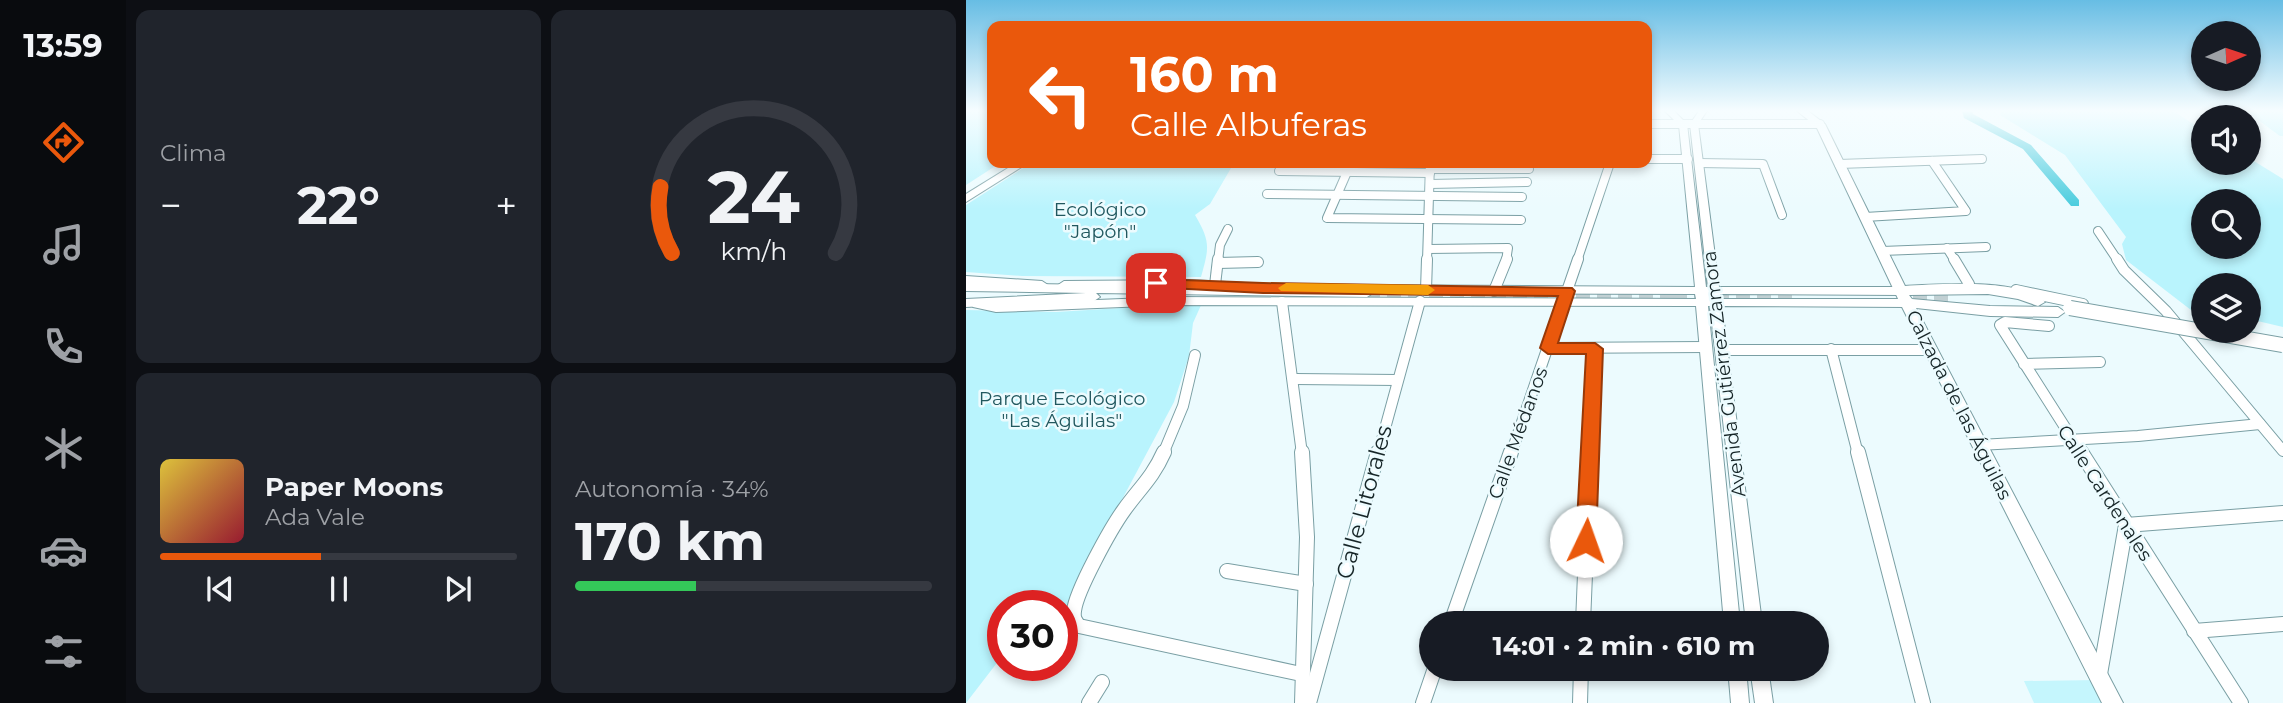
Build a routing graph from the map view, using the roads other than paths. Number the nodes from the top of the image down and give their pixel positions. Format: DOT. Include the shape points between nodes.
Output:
graph roads {
  1 [pos="1692,144"];
  2 [pos="1829,144"];
  3 [pos="1652,159"];
  4 [pos="1982,159"];
  5 [pos="1694,161"];
  6 [pos="1932,161"];
  7 [pos="1839,164"];
  8 [pos="1003,168"];
  9 [pos="1015,168"];
  10 [pos="1332,168"];
  11 [pos="1349,168"];
  12 [pos="1430,168"];
  13 [pos="1608,168"];
  14 [pos="1529,169"];
  15 [pos="1279,171"];
  16 [pos="1527,182"];
  17 [pos="1430,184"];
  18 [pos="966,192"];
  19 [pos="1267,194"];
  20 [pos="1336,195"];
  21 [pos="1429,196"];
  22 [pos="1522,197"];
  23 [pos="966,199"];
  24 [pos="1782,215"];
  25 [pos="1865,217"];
  26 [pos="1429,219"];
  27 [pos="1521,220"];
  28 [pos="1228,229"];
  29 [pos="2098,231"];
  30 [pos="1986,247"];
  31 [pos="1947,248"];
  32 [pos="1428,250"];
  33 [pos="1882,251"];
  34 [pos="1258,262"];
  35 [pos="1218,263"];
  36 [pos="966,280"];
  37 [pos="1969,284"];
  38 [pos="1215,285"];
  39 [pos="966,287"];
  40 [pos="1061,287"];
  41 [pos="1088,287"];
  42 [pos="1494,290"];
  43 [pos="1902,294"];
  44 [pos="1423,295"];
  45 [pos="1566,296"];
  46 [pos="1706,297"];
  47 [pos="1282,302"];
  48 [pos="2038,302"];
  49 [pos="972,303"];
  50 [pos="2067,311"];
  51 [pos="2175,322"];
  52 [pos="2049,326"];
  53 [pos="2283,345"];
  54 [pos="1705,347"];
  55 [pos="1548,348"];
  56 [pos="1595,349"];
  57 [pos="1831,349"];
  58 [pos="1931,349"];
  59 [pos="1721,350"];
  60 [pos="2283,352"];
  61 [pos="1195,355"];
  62 [pos="2100,362"];
  63 [pos="2024,364"];
  64 [pos="1295,379"];
  65 [pos="1397,380"];
  66 [pos="2260,424"];
  67 [pos="2071,439"];
  68 [pos="1979,445"];
  69 [pos="2283,451"];
  70 [pos="2283,513"];
  71 [pos="2126,525"];
  72 [pos="1227,572"];
  73 [pos="1306,584"];
  74 [pos="1455,611"];
  75 [pos="1584,611"];
  76 [pos="1731,611"];
  77 [pos="1753,611"];
  78 [pos="2283,624"];
  79 [pos="2194,631"];
  80 [pos="1301,674"];
  81 [pos="2099,677"];
  82 [pos="1431,681"];
  83 [pos="1581,681"];
  84 [pos="1738,681"];
  85 [pos="1761,681"];
  86 [pos="1102,682"];
  87 [pos="1089,703"];
  88 [pos="1302,703"];
  89 [pos="1309,703"];
  90 [pos="1423,703"];
  91 [pos="1580,703"];
  92 [pos="1740,703"];
  93 [pos="1764,703"];
  94 [pos="1923,703"];
  95 [pos="2113,703"];
  96 [pos="2241,703"];
  1 -- 5 [label="street, Avenida Gutiérrez Zamora"];
  2 -- 7 [label="main road, Calzada de las Águilas"];
  3 -- 5 [label="street"];
  4 -- 6 [label="street"];
  5 -- 24 [label="street" via="1763,164"];
  5 -- 46 [label="street, Avenida Gutiérrez Zamora"];
  6 -- 7 [label="street"];
  6 -- 25 [label="street" via="1966,211"];
  7 -- 25 [label="main road, Calzada de las Águilas"];
  8 -- 18 [label="main road"];
  9 -- 23 [label="main road"];
  10 -- 15 [label="street"];
  11 -- 20 [label="street"];
  12 -- 14 [label="street"];
  12 -- 17 [label="street, Calle Litorales"];
  13 -- 45 [label="street, Calle Médanos"];
  16 -- 17 [label="street"];
  17 -- 21 [label="street, Calle Litorales"];
  19 -- 20 [label="street"];
  20 -- 21 [label="street"];
  20 -- 26 [label="street" via="1327,218"];
  21 -- 22 [label="street"];
  21 -- 26 [label="street, Calle Litorales"];
  25 -- 33 [label="main road, Calzada de las Águilas"];
  26 -- 27 [label="street"];
  26 -- 32 [label="street, Calle Litorales"];
  28 -- 35 [label="street"];
  29 -- 51 [label="street" via="2124,270"];
  30 -- 31 [label="street"];
  31 -- 33 [label="street"];
  31 -- 37 [label="street"];
  32 -- 42 [label="street" via="1508,248"];
  32 -- 44 [label="street, Calle Litorales"];
  33 -- 43 [label="main road, Calzada de las Águilas"];
  34 -- 35 [label="street"];
  35 -- 38 [label="street"];
  36 -- 40 [label="street"];
  37 -- 43 [label="street"];
  37 -- 51 [label="street"];
  38 -- 41 [label="street"];
  38 -- 44 [label="street"];
  39 -- 40 [label="main road"];
  40 -- 41 [label="main road"];
  41 -- 49 [label="main road" via="1366,295 1148,295"];
  42 -- 44 [label="street"];
  42 -- 45 [label="street"];
  43 -- 46 [label="street"];
  43 -- 48 [label="main road" via="1977,289"];
  43 -- 50 [label="main road" via="1990,311"];
  43 -- 58 [label="main road, Calzada de las Águilas"];
  44 -- 45 [label="street"];
  44 -- 47 [label="street"];
  44 -- 65 [label="street, Calle Litorales"];
  45 -- 46 [label="street"];
  45 -- 55 [label="street, Calle Médanos"];
  46 -- 54 [label="street, Avenida Gutiérrez Zamora"];
  46 -- 59 [label="street, Avenida Gutiérrez Zamora"];
  47 -- 49 [label="street" via="996,308"];
  47 -- 64 [label="street"];
  48 -- 50 [label="main road"];
  48 -- 50 [label="main road" via="1949,298"];
  50 -- 53 [label="main road, bridge"];
  50 -- 60 [label="main road"];
  51 -- 66 [label="street"];
  52 -- 63 [label="street, Calle Cardenales" via="2000,323"];
  54 -- 56 [label="street"];
  54 -- 76 [label="street, Avenida Gutiérrez Zamora"];
  55 -- 56 [label="street"];
  55 -- 74 [label="street, Calle Médanos"];
  56 -- 75 [label="street"];
  57 -- 58 [label="street"];
  57 -- 59 [label="street"];
  57 -- 94 [label="street"];
  58 -- 68 [label="main road, Calzada de las Águilas"];
  59 -- 77 [label="street, Avenida Gutiérrez Zamora"];
  61 -- 80 [label="street" via="1183,406 1155,473 1112,528 1081,590 1074,619 1079,626"];
  62 -- 63 [label="street"];
  63 -- 67 [label="street, Calle Cardenales"];
  64 -- 65 [label="street"];
  64 -- 73 [label="street" via="1307,537"];
  65 -- 89 [label="street, Calle Litorales"];
  66 -- 67 [label="street"];
  66 -- 69 [label="street"];
  67 -- 68 [label="street"];
  67 -- 71 [label="street, Calle Cardenales"];
  68 -- 81 [label="main road, Calzada de las Águilas"];
  70 -- 71 [label="street"];
  71 -- 79 [label="street, Calle Cardenales"];
  71 -- 81 [label="street"];
  72 -- 73 [label="street"];
  73 -- 80 [label="street"];
  78 -- 79 [label="street"];
  79 -- 96 [label="street, Calle Cardenales"];
  80 -- 88 [label="street"];
  81 -- 95 [label="main road, Calzada de las Águilas"];
  82 -- 90 [label="street"];
  83 -- 91 [label="street"];
  84 -- 92 [label="street"];
  85 -- 93 [label="street"];
  86 -- 87 [label="street"];
}
